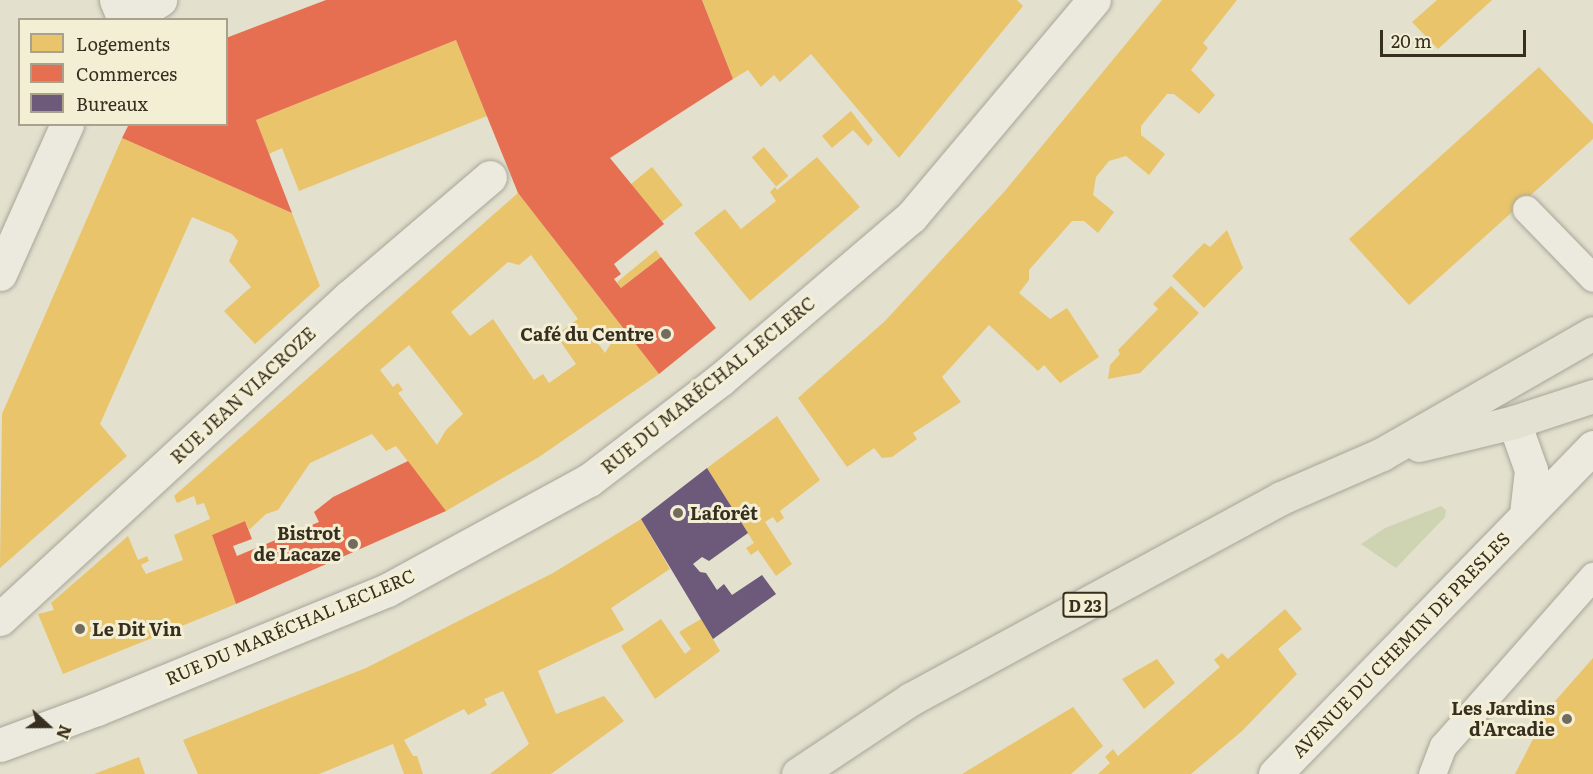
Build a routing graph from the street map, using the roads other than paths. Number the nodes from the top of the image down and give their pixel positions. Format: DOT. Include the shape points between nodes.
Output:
graph roads {
  1 [pos="116,0"];
  2 [pos="159,0"];
  3 [pos="1094,0"];
  4 [pos="125,18"];
  5 [pos="129,18"];
  6 [pos="66,126"];
  7 [pos="490,177"];
  8 [pos="1526,209"];
  9 [pos="0,274"];
  10 [pos="1593,278"];
  11 [pos="1593,333"];
  12 [pos="1593,347"];
  13 [pos="1532,368"];
  14 [pos="1593,396"];
  15 [pos="1514,422"];
  16 [pos="1593,447"];
  17 [pos="1382,454"];
  18 [pos="1526,514"];
  19 [pos="1593,576"];
  20 [pos="0,619"];
  21 [pos="0,745"];
  22 [pos="798,774"];
  23 [pos="1275,774"];
  24 [pos="1432,774"];
  1 -- 4 [label="street"];
  2 -- 5 [label="street"];
  3 -- 21 [label="street, RUE DU MARÉCHAL LECLERC" via="911,217 721,379 589,480 387,590 97,710"];
  6 -- 9 [label="street"];
  7 -- 20 [label="street, RUE JEAN VIACROZE" via="349,297"];
  8 -- 10 [label="lane"];
  11 -- 13 [label="main road"];
  12 -- 13 [label="main road"];
  13 -- 17 [label="main road, D 23"];
  14 -- 15 [label="main road, D 23"];
  15 -- 17 [label="main road, D 23"];
  15 -- 18 [label="street" via="1531,470"];
  16 -- 18 [label="street, AVENUE DU CHEMIN DE PRESLES"];
  17 -- 22 [label="main road, D 23" via="1281,498 911,699"];
  18 -- 23 [label="street, AVENUE DU CHEMIN DE PRESLES"];
  19 -- 24 [label="lane" via="1443,746"];
}
